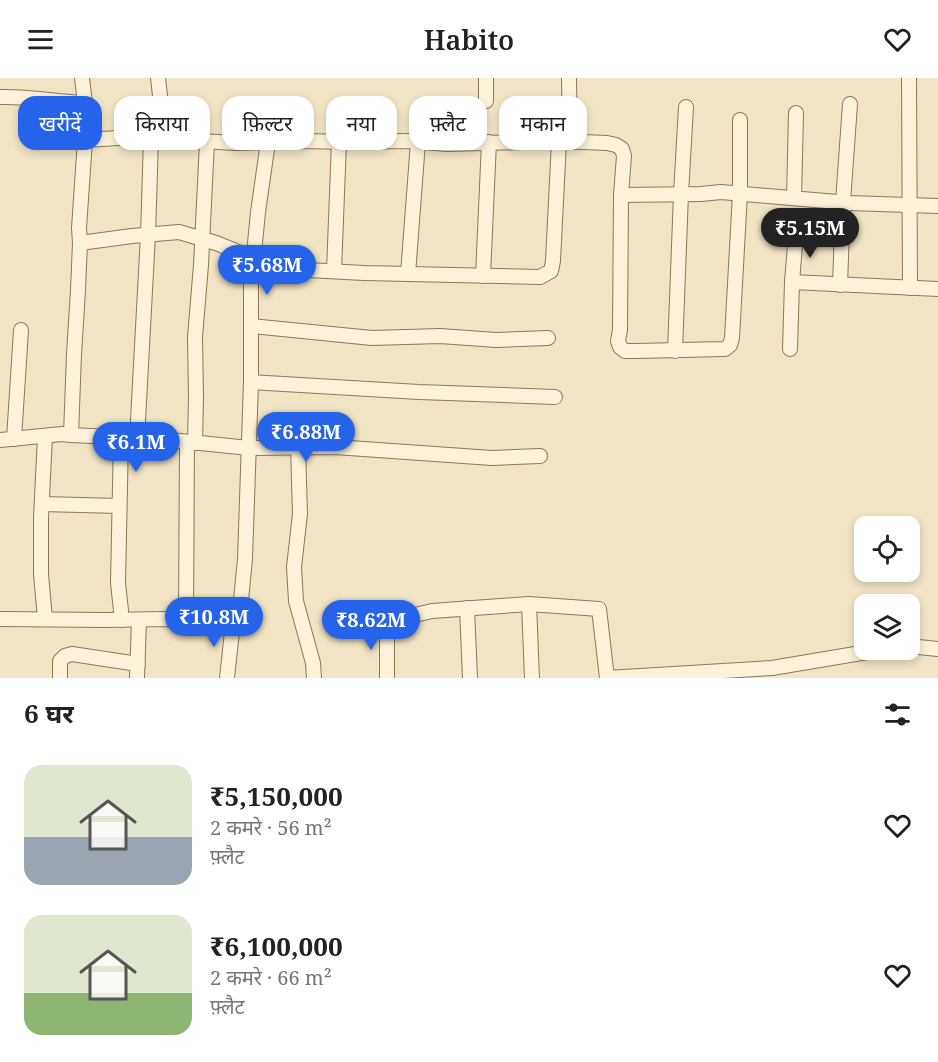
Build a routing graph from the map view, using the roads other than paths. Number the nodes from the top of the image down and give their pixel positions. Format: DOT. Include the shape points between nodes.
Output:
graph roads {
  1 [pos="82,78"];
  2 [pos="158,78"];
  3 [pos="486,78"];
  4 [pos="569,78"];
  5 [pos="909,78"];
  6 [pos="18,96"];
  7 [pos="84,96"];
  8 [pos="158,96"];
  9 [pos="486,96"];
  10 [pos="568,96"];
  11 [pos="0,97"];
  12 [pos="850,104"];
  13 [pos="687,107"];
  14 [pos="796,113"];
  15 [pos="740,120"];
  16 [pos="489,142"];
  17 [pos="499,142"];
  18 [pos="587,142"];
  19 [pos="84,150"];
  20 [pos="157,150"];
  21 [pos="207,150"];
  22 [pos="267,150"];
  23 [pos="339,150"];
  24 [pos="417,150"];
  25 [pos="563,150"];
  26 [pos="681,194"];
  27 [pos="740,194"];
  28 [pos="621,195"];
  29 [pos="794,198"];
  30 [pos="843,202"];
  31 [pos="910,205"];
  32 [pos="938,206"];
  33 [pos="796,233"];
  34 [pos="148,235"];
  35 [pos="202,239"];
  36 [pos="80,243"];
  37 [pos="254,258"];
  38 [pos="334,271"];
  39 [pos="408,274"];
  40 [pos="483,276"];
  41 [pos="792,282"];
  42 [pos="840,285"];
  43 [pos="910,288"];
  44 [pos="938,289"];
  45 [pos="251,326"];
  46 [pos="21,330"];
  47 [pos="548,338"];
  48 [pos="790,349"];
  49 [pos="675,351"];
  50 [pos="251,382"];
  51 [pos="555,397"];
  52 [pos="71,435"];
  53 [pos="45,436"];
  54 [pos="122,438"];
  55 [pos="137,438"];
  56 [pos="7,440"];
  57 [pos="191,442"];
  58 [pos="298,447"];
  59 [pos="249,448"];
  60 [pos="540,456"];
  61 [pos="42,504"];
  62 [pos="119,506"];
  63 [pos="529,604"];
  64 [pos="467,608"];
  65 [pos="0,619"];
  66 [pos="45,619"];
  67 [pos="122,620"];
  68 [pos="139,620"];
  69 [pos="186,620"];
  70 [pos="233,622"];
  71 [pos="920,648"];
  72 [pos="938,650"];
  73 [pos="854,654"];
  74 [pos="137,671"];
  75 [pos="60,678"];
  76 [pos="227,678"];
  77 [pos="314,678"];
  78 [pos="387,678"];
  79 [pos="470,678"];
  80 [pos="532,678"];
  81 [pos="607,678"];
  1 -- 7 [label="street"];
  2 -- 8 [label="street"];
  3 -- 9 [label="street"];
  4 -- 10 [label="street"];
  5 -- 31 [label="street"];
  6 -- 11 [label="street"];
  12 -- 30 [label="street"];
  13 -- 26 [label="street"];
  14 -- 29 [label="street"];
  15 -- 27 [label="street"];
  16 -- 17 [label="street"];
  16 -- 40 [label="street"];
  18 -- 28 [label="street" via="608,143 622,149"];
  19 -- 36 [label="street"];
  20 -- 34 [label="street"];
  21 -- 35 [label="street"];
  22 -- 37 [label="street"];
  23 -- 38 [label="street"];
  24 -- 39 [label="street"];
  25 -- 40 [label="street" via="551,271 540,277"];
  26 -- 27 [label="street"];
  26 -- 28 [label="street"];
  26 -- 49 [label="street"];
  27 -- 29 [label="street"];
  27 -- 49 [label="street" via="730,345 725,349"];
  28 -- 49 [label="street" via="620,347 626,351"];
  29 -- 30 [label="street"];
  30 -- 31 [label="street"];
  30 -- 42 [label="street"];
  31 -- 32 [label="street"];
  31 -- 43 [label="street"];
  33 -- 41 [label="street"];
  34 -- 35 [label="street" via="178,232"];
  34 -- 36 [label="street"];
  34 -- 55 [label="street"];
  35 -- 37 [label="street"];
  35 -- 57 [label="street"];
  36 -- 52 [label="street"];
  37 -- 38 [label="street" via="270,265"];
  37 -- 45 [label="street"];
  38 -- 39 [label="street"];
  39 -- 40 [label="street"];
  41 -- 42 [label="street"];
  41 -- 48 [label="street"];
  42 -- 43 [label="street"];
  43 -- 44 [label="street"];
  45 -- 47 [label="street" via="372,338"];
  45 -- 50 [label="street"];
  46 -- 56 [label="street"];
  50 -- 51 [label="street"];
  50 -- 59 [label="street"];
  52 -- 53 [label="street"];
  52 -- 54 [label="street"];
  53 -- 56 [label="street"];
  53 -- 61 [label="street"];
  54 -- 55 [label="street"];
  54 -- 62 [label="street"];
  55 -- 57 [label="street"];
  57 -- 59 [label="street"];
  57 -- 69 [label="street"];
  58 -- 59 [label="street"];
  58 -- 60 [label="street" via="492,458"];
  58 -- 77 [label="street" via="296,601"];
  59 -- 70 [label="street" via="245,559 241,600"];
  61 -- 62 [label="street"];
  61 -- 66 [label="street"];
  62 -- 67 [label="street" via="118,583"];
  63 -- 64 [label="street"];
  63 -- 80 [label="street"];
  63 -- 81 [label="street" via="599,609"];
  64 -- 78 [label="street" via="389,621"];
  64 -- 79 [label="street"];
  65 -- 66 [label="street"];
  66 -- 67 [label="street"];
  67 -- 68 [label="street"];
  68 -- 69 [label="street"];
  68 -- 74 [label="street"];
  69 -- 70 [label="street"];
  70 -- 76 [label="street"];
  71 -- 72 [label="street"];
  73 -- 81 [label="street" via="772,668"];
  74 -- 75 [label="street" via="72,654 60,661"];
}
